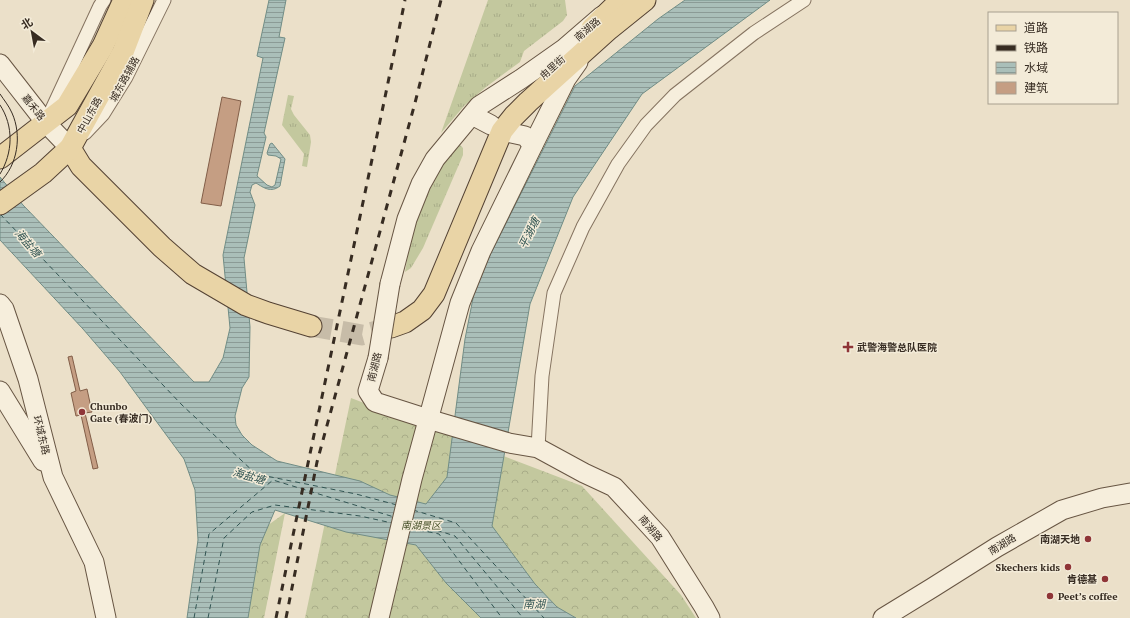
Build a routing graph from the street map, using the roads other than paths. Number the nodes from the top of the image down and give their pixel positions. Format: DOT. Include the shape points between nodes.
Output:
graph roads {
  1 [pos="104,0"];
  2 [pos="124,0"];
  3 [pos="143,0"];
  4 [pos="164,0"];
  5 [pos="645,0"];
  6 [pos="804,0"];
  7 [pos="617,3"];
  8 [pos="588,48"];
  9 [pos="0,64"];
  10 [pos="472,114"];
  11 [pos="46,123"];
  12 [pos="493,130"];
  13 [pos="533,145"];
  14 [pos="70,148"];
  15 [pos="0,158"];
  16 [pos="0,204"];
  17 [pos="0,304"];
  18 [pos="313,320"];
  19 [pos="393,322"];
  20 [pos="2,394"];
  21 [pos="32,396"];
  22 [pos="428,419"];
  23 [pos="538,448"];
  24 [pos="53,477"];
  25 [pos="1130,493"];
  26 [pos="106,618"];
  27 [pos="379,618"];
  28 [pos="710,618"];
  29 [pos="883,618"];
  1 -- 11 [label="street"];
  2 -- 11 [label="main road" via="103,46 67,106"];
  3 -- 14 [label="main road, 中山东路" via="123,52"];
  4 -- 14 [label="street, 城东路辅路" via="126,77 107,108"];
  5 -- 8 [label="main road"];
  6 -- 23 [label="street" via="754,33 675,95 646,125 618,164 583,227 554,293 542,376"];
  7 -- 10 [label="street, 南湖路" via="565,48 479,106"];
  7 -- 12 [label="main road, 甪里街" via="564,56 498,115"];
  8 -- 12 [label="main road" via="514,116"];
  8 -- 13 [label="street" via="566,79"];
  9 -- 11 [label="street, 嘉禾路"];
  10 -- 12 [label="street"];
  10 -- 22 [label="street, 南湖路, bridge" via="435,159 420,184 407,219 390,284 378,358 368,391 375,402"];
  11 -- 14 [label="street, 嘉禾路"];
  11 -- 15 [label="main road"];
  12 -- 13 [label="street" via="525,136"];
  12 -- 19 [label="main road" via="429,283 410,308"];
  13 -- 22 [label="street" via="460,302"];
  14 -- 16 [label="main road, 中山东路" via="43,173"];
  14 -- 18 [label="main road" via="89,160 192,261 241,291"];
  17 -- 21 [label="street, 环城东路" via="4,309"];
  20 -- 21 [label="street" via="8,399"];
  20 -- 24 [label="street"];
  21 -- 24 [label="street, 环城东路"];
  22 -- 23 [label="street, 南湖路" via="509,443"];
  22 -- 27 [label="street"];
  23 -- 28 [label="street, 南湖路" via="614,488 625,498 660,537"];
  24 -- 26 [label="street, 环城东路" via="94,562"];
  25 -- 29 [label="street, 南湖路" via="1062,510"];
}
